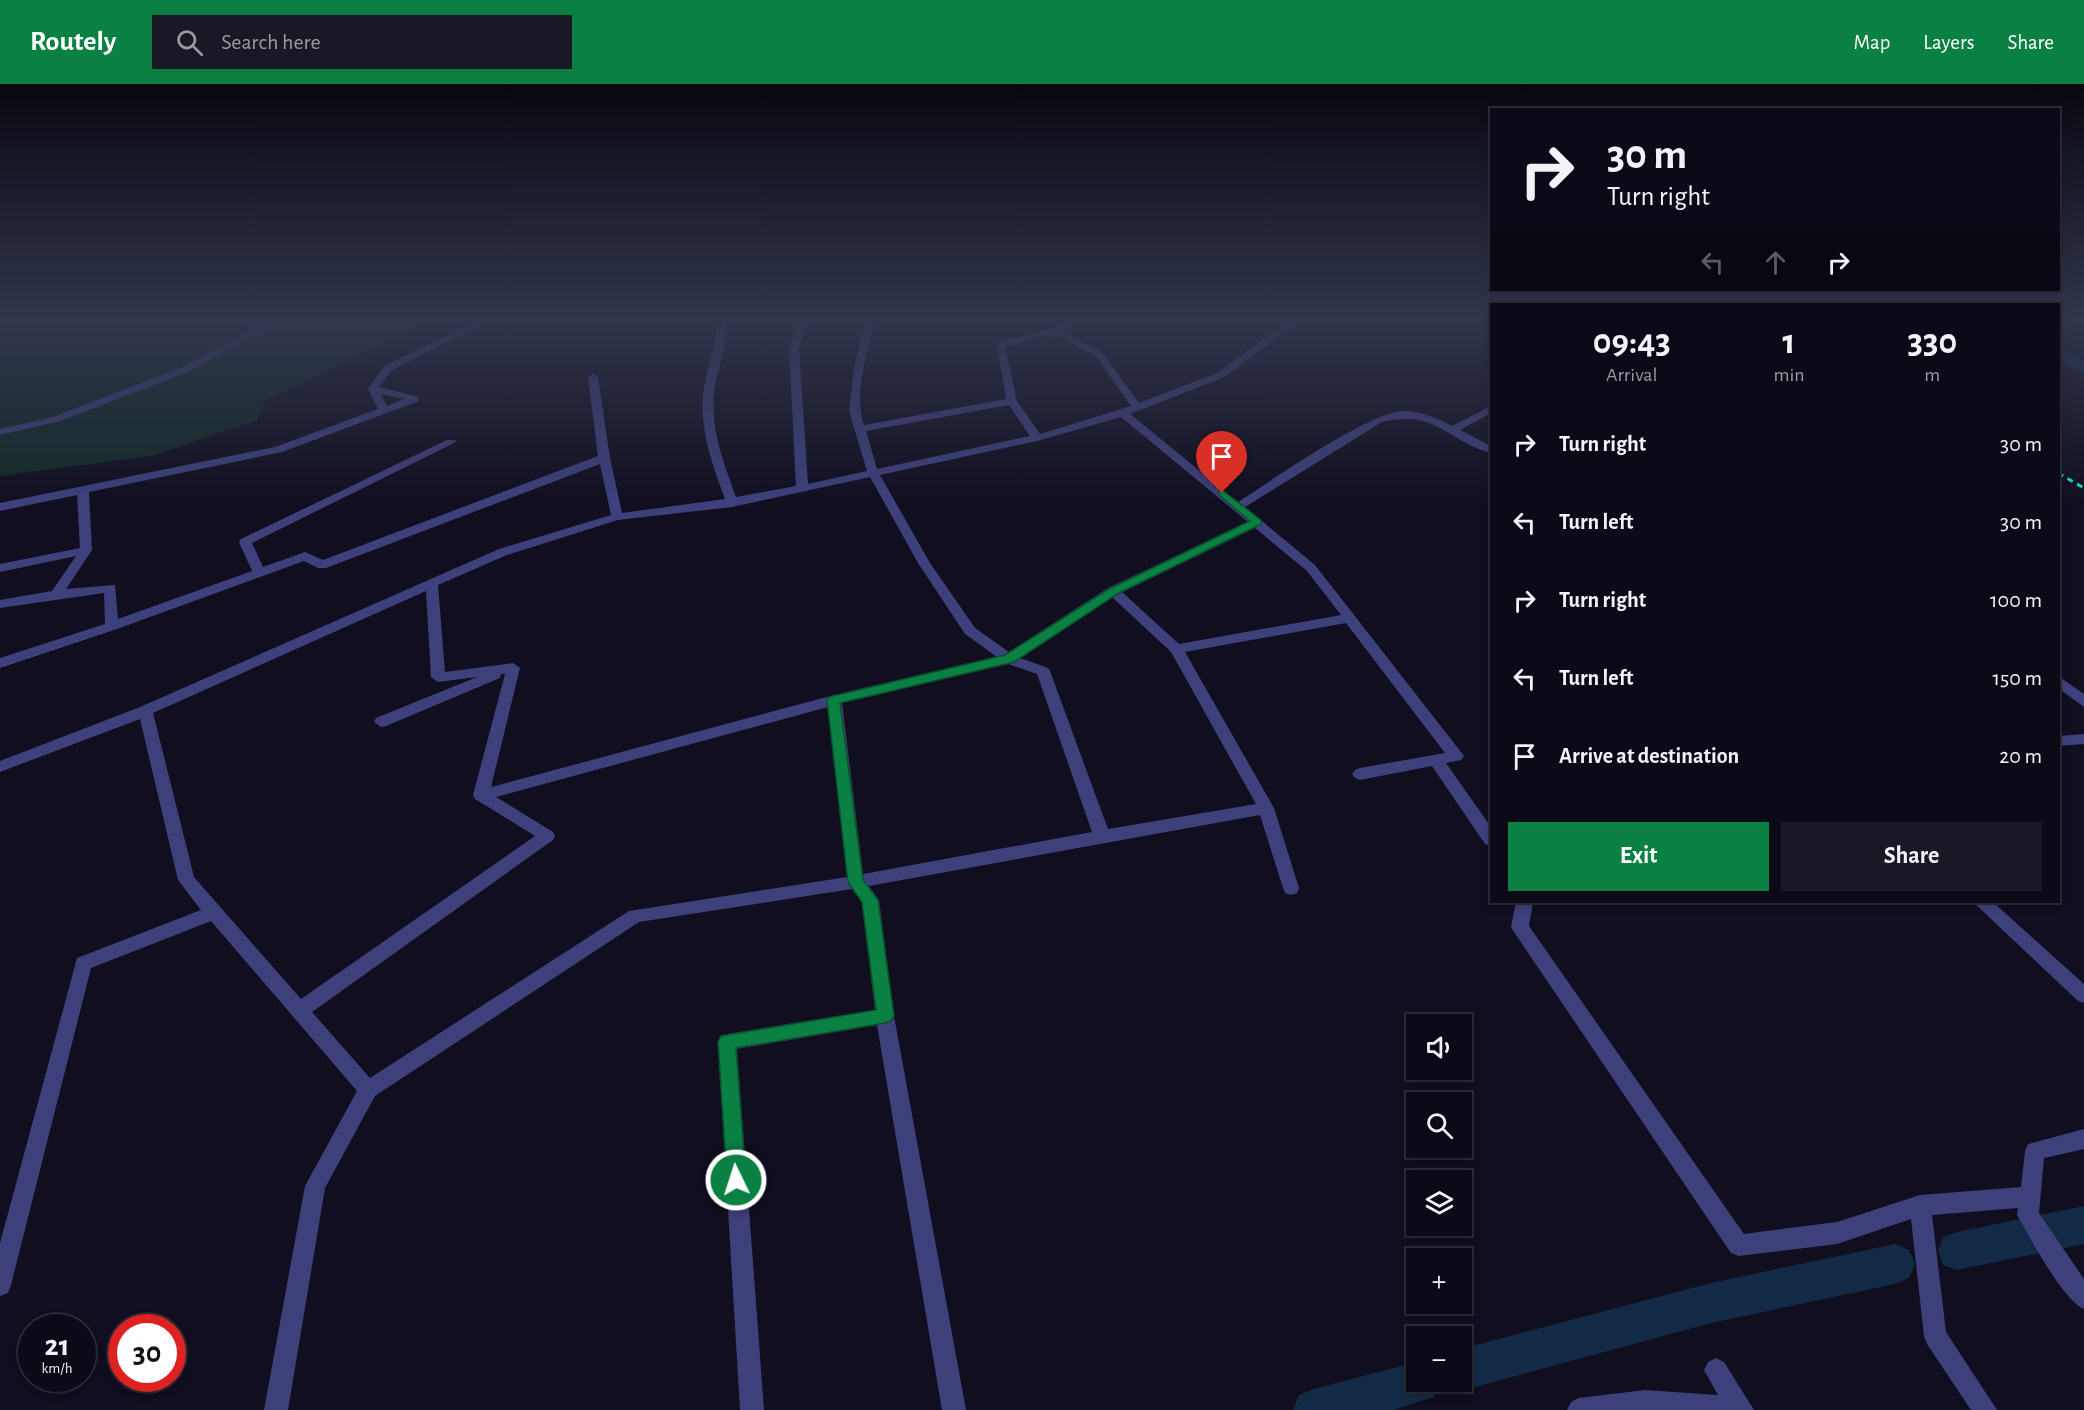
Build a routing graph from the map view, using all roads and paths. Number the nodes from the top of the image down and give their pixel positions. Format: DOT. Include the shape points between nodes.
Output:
graph roads {
  1 [pos="156,381"];
  2 [pos="379,381"];
  3 [pos="594,381"];
  4 [pos="713,381"];
  5 [pos="796,381"];
  6 [pos="858,381"];
  7 [pos="1008,381"];
  8 [pos="1119,381"];
  9 [pos="1206,381"];
  10 [pos="374,388"];
  11 [pos="1012,401"];
  12 [pos="1137,407"];
  13 [pos="384,411"];
  14 [pos="1490,411"];
  15 [pos="1123,413"];
  16 [pos="860,429"];
  17 [pos="1453,430"];
  18 [pos="0,432"];
  19 [pos="1037,438"];
  20 [pos="451,442"];
  21 [pos="1490,449"];
  22 [pos="604,458"];
  23 [pos="873,473"];
  24 [pos="802,488"];
  25 [pos="83,492"];
  26 [pos="732,503"];
  27 [pos="1239,506"];
  28 [pos="0,507"];
  29 [pos="617,517"];
  30 [pos="1257,522"];
  31 [pos="86,550"];
  32 [pos="0,568"];
  33 [pos="259,573"];
  34 [pos="432,585"];
  35 [pos="1113,591"];
  36 [pos="56,594"];
  37 [pos="0,604"];
  38 [pos="1350,618"];
  39 [pos="112,626"];
  40 [pos="1176,648"];
  41 [pos="1009,659"];
  42 [pos="0,663"];
  43 [pos="513,668"];
  44 [pos="2060,683"];
  45 [pos="834,700"];
  46 [pos="2084,702"];
  47 [pos="145,711"];
  48 [pos="381,722"];
  49 [pos="2084,739"];
  50 [pos="2060,741"];
  51 [pos="1436,760"];
  52 [pos="0,767"];
  53 [pos="1360,774"];
  54 [pos="482,795"];
  55 [pos="1266,808"];
  56 [pos="1102,836"];
  57 [pos="1490,839"];
  58 [pos="856,882"];
  59 [pos="1291,888"];
  60 [pos="1525,903"];
  61 [pos="1983,903"];
  62 [pos="214,912"];
  63 [pos="2084,995"];
  64 [pos="299,1011"];
  65 [pos="885,1016"];
  66 [pos="368,1090"];
  67 [pos="2084,1139"];
  68 [pos="1920,1205"];
  69 [pos="2029,1206"];
  70 [pos="0,1285"];
  71 [pos="2084,1298"];
  72 [pos="1716,1370"];
  73 [pos="1741,1409"];
  74 [pos="276,1410"];
  75 [pos="752,1410"];
  76 [pos="954,1410"];
  77 [pos="1579,1410"];
  78 [pos="1985,1410"];
  1 -- 18 [label="street" via="56,419"];
  2 -- 10 [label="street"];
  3 -- 22 [label="street"];
  4 -- 26 [label="street" via="708,404 711,442"];
  5 -- 24 [label="street"];
  6 -- 16 [label="street" via="854,411"];
  7 -- 11 [label="street"];
  8 -- 12 [label="street"];
  9 -- 12 [label="street"];
  10 -- 13 [label="street"];
  10 -- 13 [label="street" via="415,399"];
  11 -- 16 [label="street"];
  11 -- 19 [label="street"];
  12 -- 15 [label="street"];
  13 -- 25 [label="street" via="278,450"];
  14 -- 17 [label="street"];
  15 -- 19 [label="street"];
  15 -- 27 [label="street"];
  16 -- 23 [label="street"];
  17 -- 21 [label="street"];
  17 -- 27 [label="street" via="1428,418 1402,414 1378,420"];
  19 -- 23 [label="street"];
  20 -- 33 [label="street" via="245,542"];
  22 -- 29 [label="street"];
  22 -- 33 [label="street" via="322,565 305,556"];
  23 -- 24 [label="street"];
  23 -- 41 [label="street" via="924,563 970,631"];
  24 -- 26 [label="street"];
  25 -- 28 [label="street"];
  25 -- 31 [label="street"];
  26 -- 29 [label="street"];
  27 -- 30 [label="street"];
  29 -- 34 [label="street" via="503,552"];
  30 -- 35 [label="street"];
  30 -- 38 [label="street" via="1311,568"];
  31 -- 32 [label="street"];
  31 -- 36 [label="street"];
  33 -- 39 [label="street"];
  34 -- 43 [label="street" via="438,677"];
  34 -- 47 [label="street"];
  35 -- 40 [label="street"];
  35 -- 41 [label="street"];
  36 -- 37 [label="street"];
  36 -- 39 [label="street" via="110,588"];
  38 -- 40 [label="street"];
  38 -- 51 [label="street" via="1456,756"];
  39 -- 42 [label="street"];
  40 -- 55 [label="street"];
  41 -- 45 [label="street"];
  41 -- 56 [label="street" via="1043,670"];
  43 -- 48 [label="street"];
  43 -- 54 [label="street"];
  44 -- 46 [label="street"];
  45 -- 54 [label="street"];
  45 -- 58 [label="street"];
  47 -- 52 [label="street"];
  47 -- 62 [label="street" via="186,880"];
  49 -- 50 [label="street"];
  51 -- 53 [label="street"];
  51 -- 57 [label="street"];
  54 -- 64 [label="street" via="547,836"];
  55 -- 56 [label="street"];
  55 -- 59 [label="street"];
  56 -- 58 [label="street"];
  58 -- 65 [label="street" via="870,900"];
  58 -- 66 [label="street" via="635,916"];
  60 -- 68 [label="street" via="1521,927 1739,1245 1837,1233"];
  61 -- 63 [label="street"];
  62 -- 64 [label="street"];
  62 -- 70 [label="street" via="83,963"];
  64 -- 66 [label="street"];
  65 -- 75 [label="street" via="727,1042"];
  65 -- 76 [label="street"];
  66 -- 74 [label="street" via="315,1186"];
  67 -- 69 [label="street" via="2035,1151"];
  68 -- 69 [label="street"];
  68 -- 78 [label="street" via="1935,1336"];
  69 -- 71 [label="street" via="2054,1257"];
  72 -- 73 [label="street"];
  73 -- 77 [label="street" via="1645,1402"];
}
